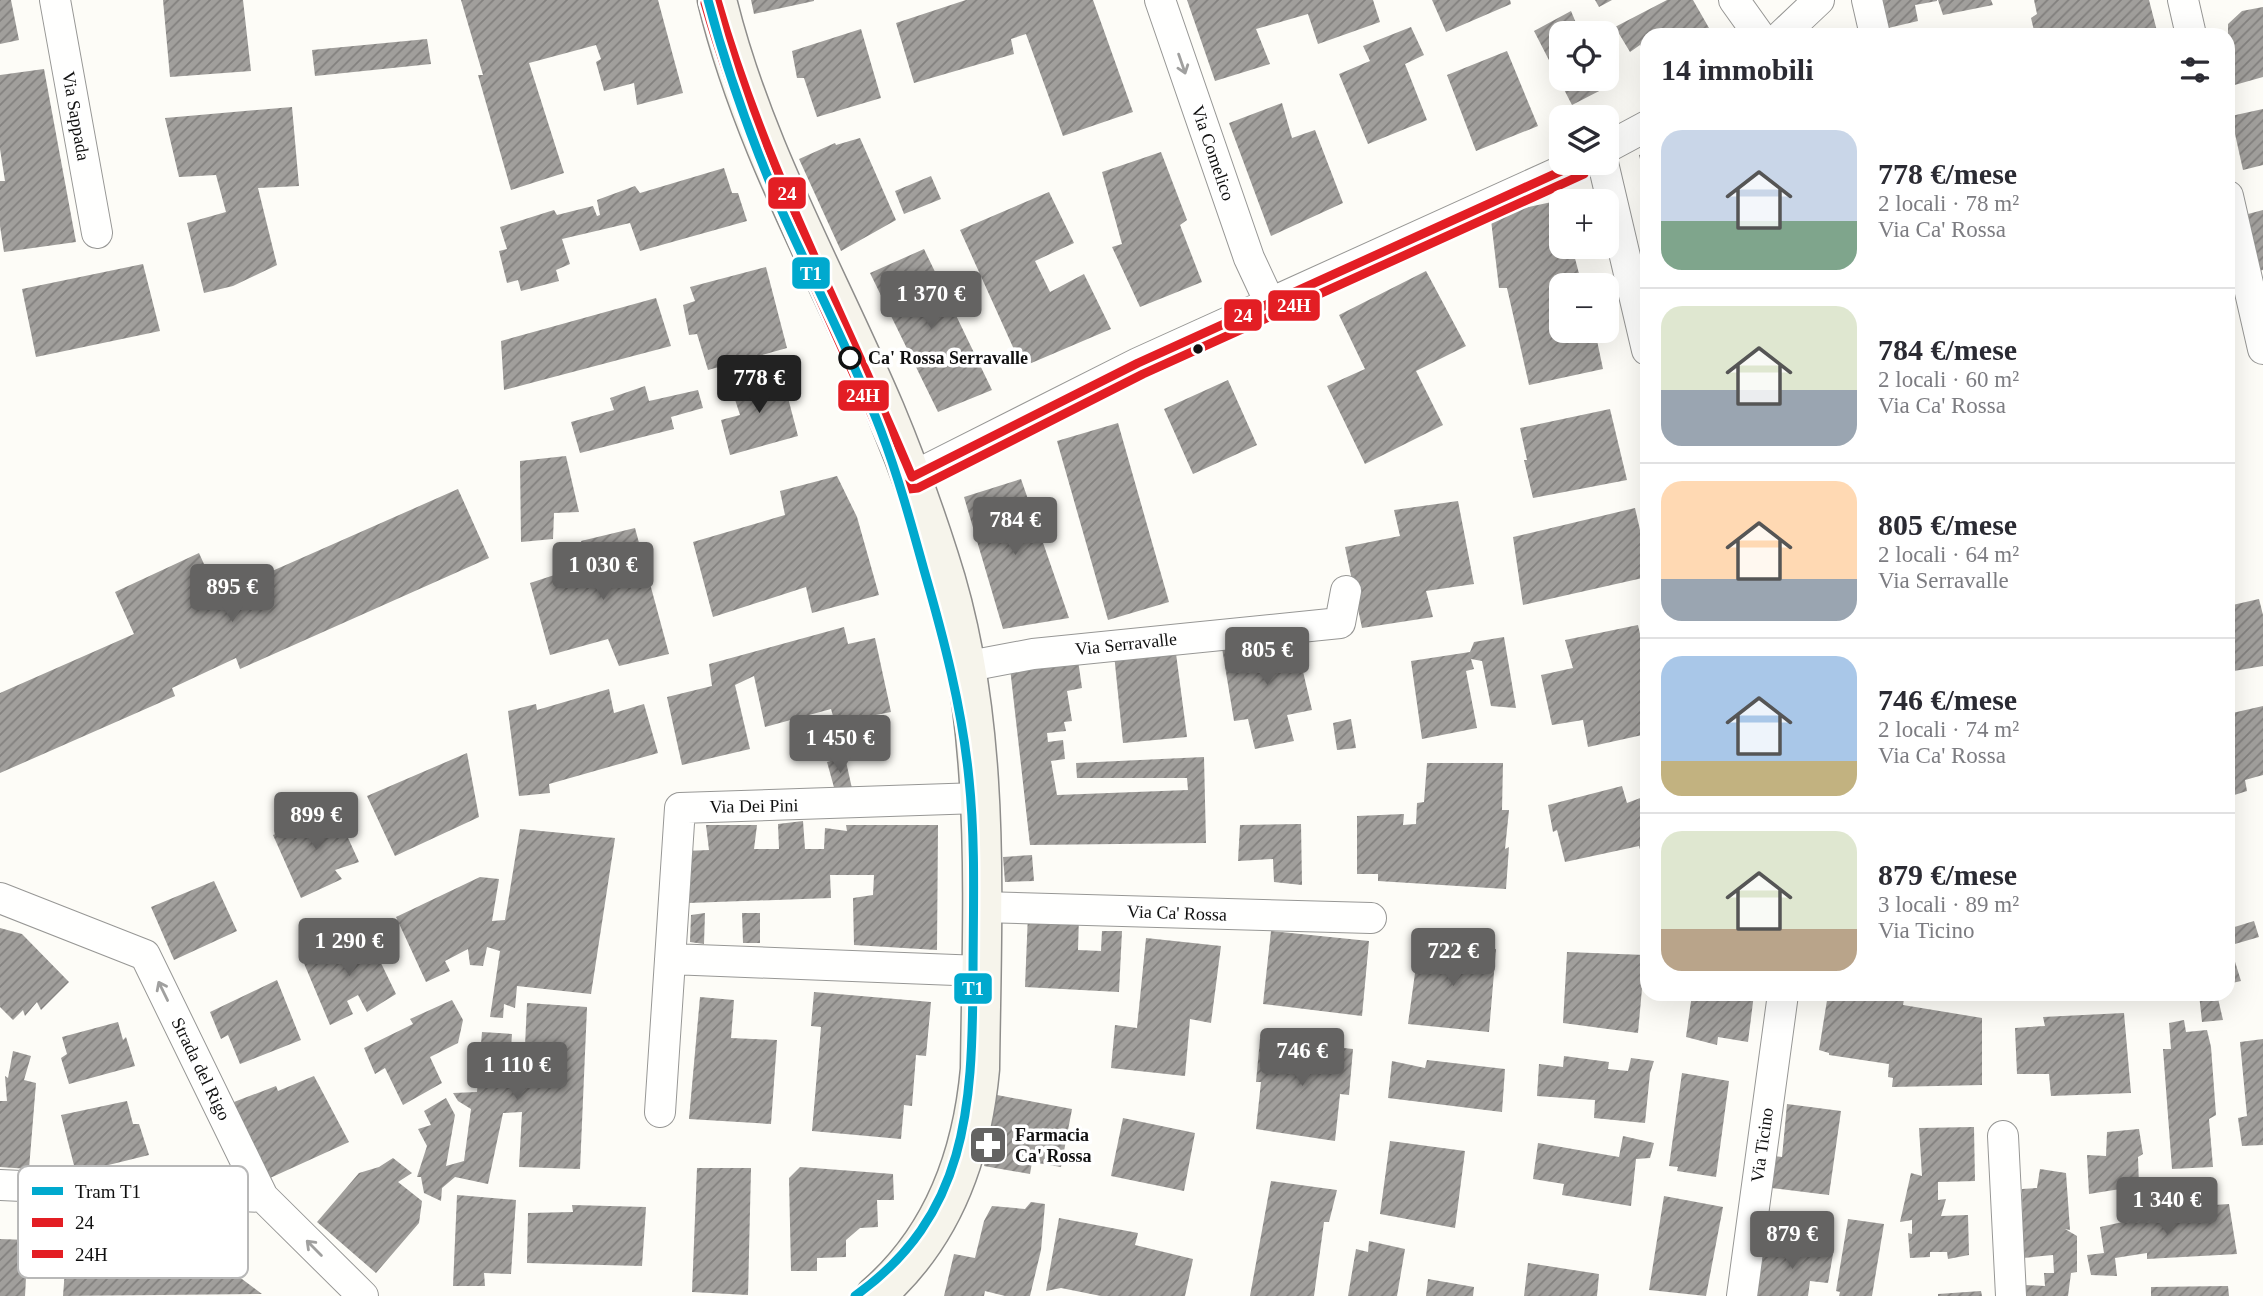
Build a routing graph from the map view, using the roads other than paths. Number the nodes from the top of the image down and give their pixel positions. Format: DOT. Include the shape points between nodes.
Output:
graph roads {
  1 [pos="55,0"];
  2 [pos="717,0"];
  3 [pos="1160,0"];
  4 [pos="1734,0"];
  5 [pos="1819,0"];
  6 [pos="1867,0"];
  7 [pos="2183,0"];
  8 [pos="1754,28"];
  9 [pos="1789,28"];
  10 [pos="1873,28"];
  11 [pos="2189,28"];
  12 [pos="1640,130"];
  13 [pos="1619,141"];
  14 [pos="1552,175"];
  15 [pos="1606,175"];
  16 [pos="2235,227"];
  17 [pos="97,233"];
  18 [pos="1270,303"];
  19 [pos="1640,320"];
  20 [pos="2263,349"];
  21 [pos="912,477"];
  22 [pos="1346,591"];
  23 [pos="964,667"];
  24 [pos="979,797"];
  25 [pos="0,898"];
  26 [pos="982,907"];
  27 [pos="1371,918"];
  28 [pos="670,959"];
  29 [pos="981,971"];
  30 [pos="1782,1001"];
  31 [pos="660,1112"];
  32 [pos="2003,1136"];
  33 [pos="248,1166"];
  34 [pos="248,1166"];
  35 [pos="0,1185"];
  36 [pos="18,1186"];
  37 [pos="248,1196"];
  38 [pos="263,1197"];
  39 [pos="363,1296"];
  40 [pos="875,1296"];
  41 [pos="1742,1296"];
  42 [pos="2011,1296"];
  1 -- 17 [label="street, Via Sappada"];
  2 -- 21 [label="street" via="766,147"];
  3 -- 18 [label="street, Via Comelico, one-way"];
  4 -- 8 [label="street"];
  5 -- 9 [label="street"];
  6 -- 10 [label="street"];
  7 -- 11 [label="street"];
  12 -- 13 [label="street"];
  14 -- 18 [label="street"];
  15 -- 19 [label="street"];
  16 -- 20 [label="street"];
  18 -- 21 [label="street" via="1138,363"];
  21 -- 23 [label="street" via="941,560"];
  22 -- 23 [label="street, Via Serravalle" via="1340,623 1033,654"];
  23 -- 24 [label="street"];
  24 -- 26 [label="street"];
  24 -- 28 [label="street, Via Dei Pini" via="680,807"];
  34 -- 25 [label="street, Strada del Rigo, one-way" via="145,956"];
  26 -- 27 [label="street, Via Ca' Rossa"];
  26 -- 29 [label="street"];
  28 -- 29 [label="street"];
  28 -- 31 [label="street, Via Dei Pini"];
  29 -- 40 [label="street" via="977,1107 962,1168 924,1244"];
  30 -- 41 [label="street, Via Ticino"];
  32 -- 42 [label="street"];
  38 -- 33 [label="street, Strada del Rigo, one-way"];
  35 -- 36 [label="street"];
  37 -- 38 [label="street"];
  39 -- 38 [label="street, Strada del Rigo, one-way"];
}
